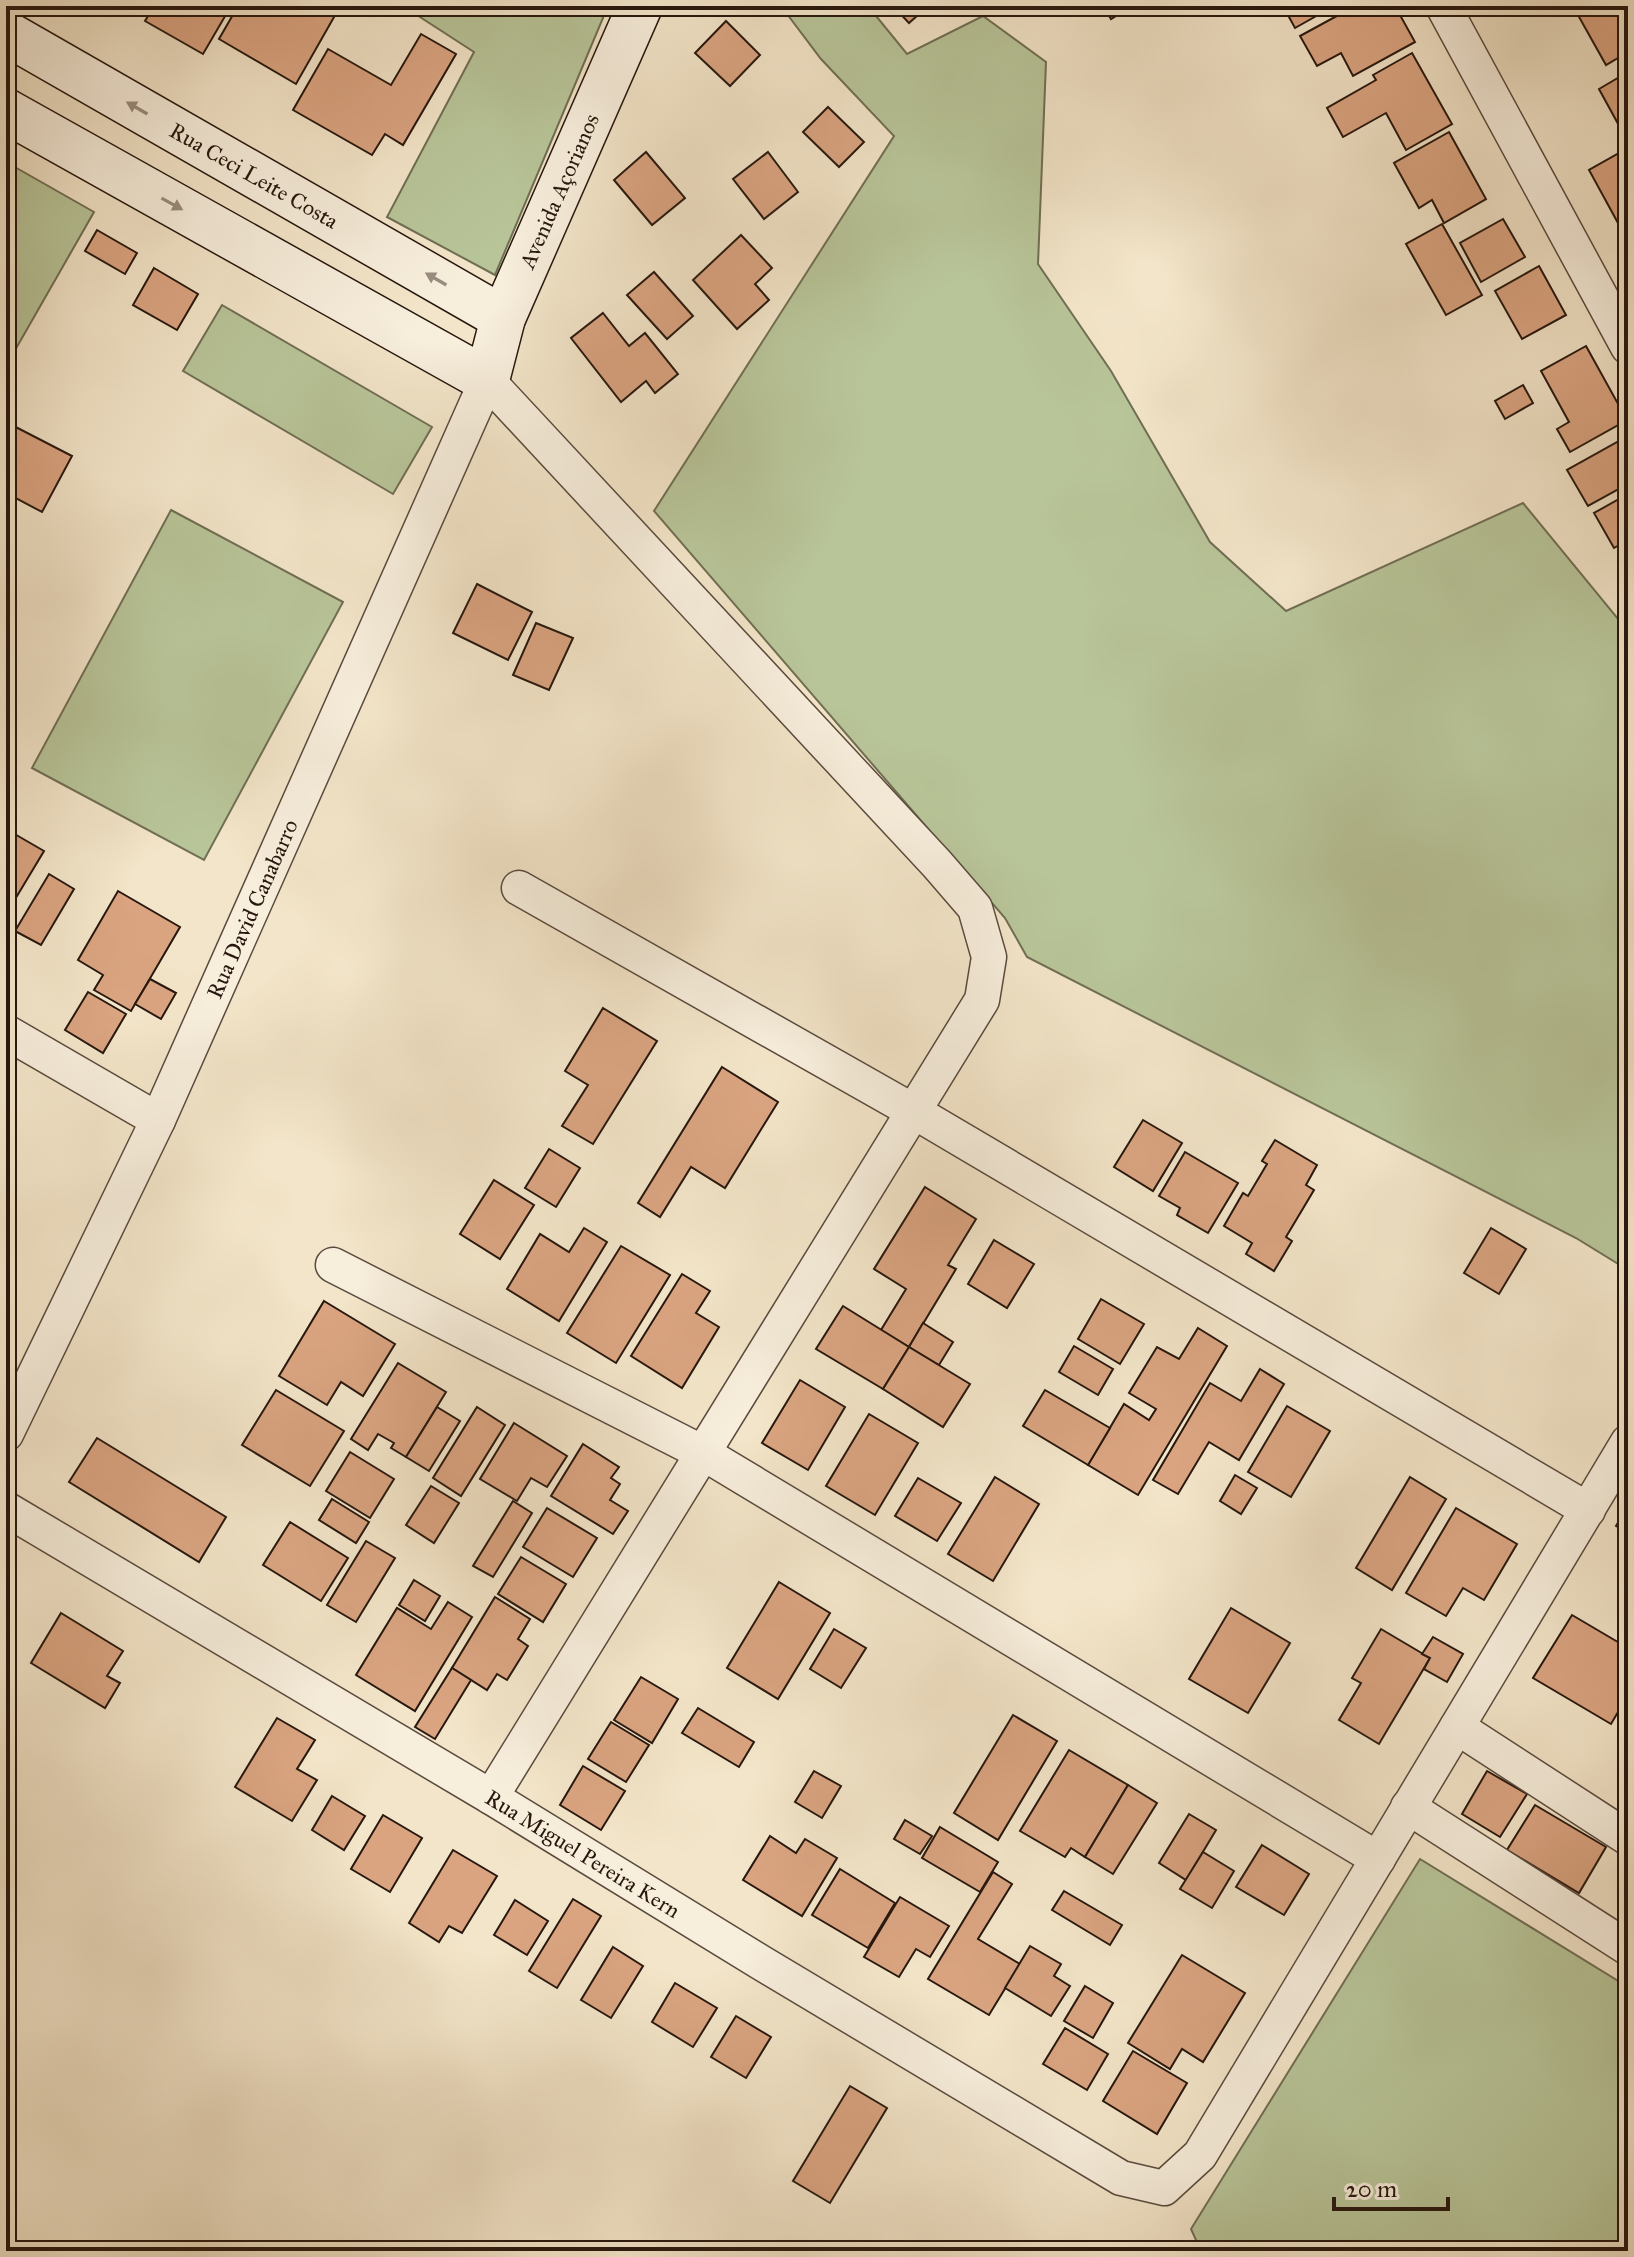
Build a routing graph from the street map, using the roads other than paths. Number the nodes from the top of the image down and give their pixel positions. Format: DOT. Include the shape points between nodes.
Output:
graph roads {
  1 [pos="640,6"];
  2 [pos="1443,6"];
  3 [pos="6,33"];
  4 [pos="6,111"];
  5 [pos="242,169"];
  6 [pos="209,225"];
  7 [pos="503,318"];
  8 [pos="1628,347"];
  9 [pos="487,380"];
  10 [pos="519,888"];
  11 [pos="6,1032"];
  12 [pos="913,1111"];
  13 [pos="158,1120"];
  14 [pos="333,1265"];
  15 [pos="6,1434"];
  16 [pos="1628,1442"];
  17 [pos="703,1453"];
  18 [pos="6,1509"];
  19 [pos="1588,1510"];
  20 [pos="1457,1727"];
  21 [pos="491,1797"];
  22 [pos="1408,1807"];
  23 [pos="1628,1838"];
  24 [pos="1378,1859"];
  25 [pos="1628,1948"];
  1 -- 7 [label="street, Avenida Açorianos"];
  2 -- 8 [label="street"];
  5 -- 3 [label="street, Rua Ceci Leite Costa, one-way"];
  4 -- 6 [label="street, one-way"];
  5 -- 6 [label="street"];
  7 -- 5 [label="street, Rua Ceci Leite Costa, one-way"];
  6 -- 9 [label="street"];
  7 -- 9 [label="street, Avenida Açorianos"];
  9 -- 12 [label="street" via="975,908 989,957 982,1000"];
  9 -- 13 [label="street, Rua David Canabarro"];
  10 -- 12 [label="street"];
  11 -- 13 [label="street"];
  12 -- 17 [label="street"];
  12 -- 19 [label="street"];
  13 -- 15 [label="street, Rua David Canabarro"];
  14 -- 17 [label="street"];
  16 -- 19 [label="street"];
  17 -- 21 [label="street"];
  17 -- 24 [label="street"];
  18 -- 21 [label="street, Rua Miguel Pereira Kern"];
  19 -- 20 [label="street"];
  20 -- 22 [label="street"];
  20 -- 23 [label="street"];
  21 -- 24 [label="street, Rua Miguel Pereira Kern" via="1121,2178 1164,2188 1200,2155"];
  22 -- 24 [label="street"];
  22 -- 25 [label="street"];
}
